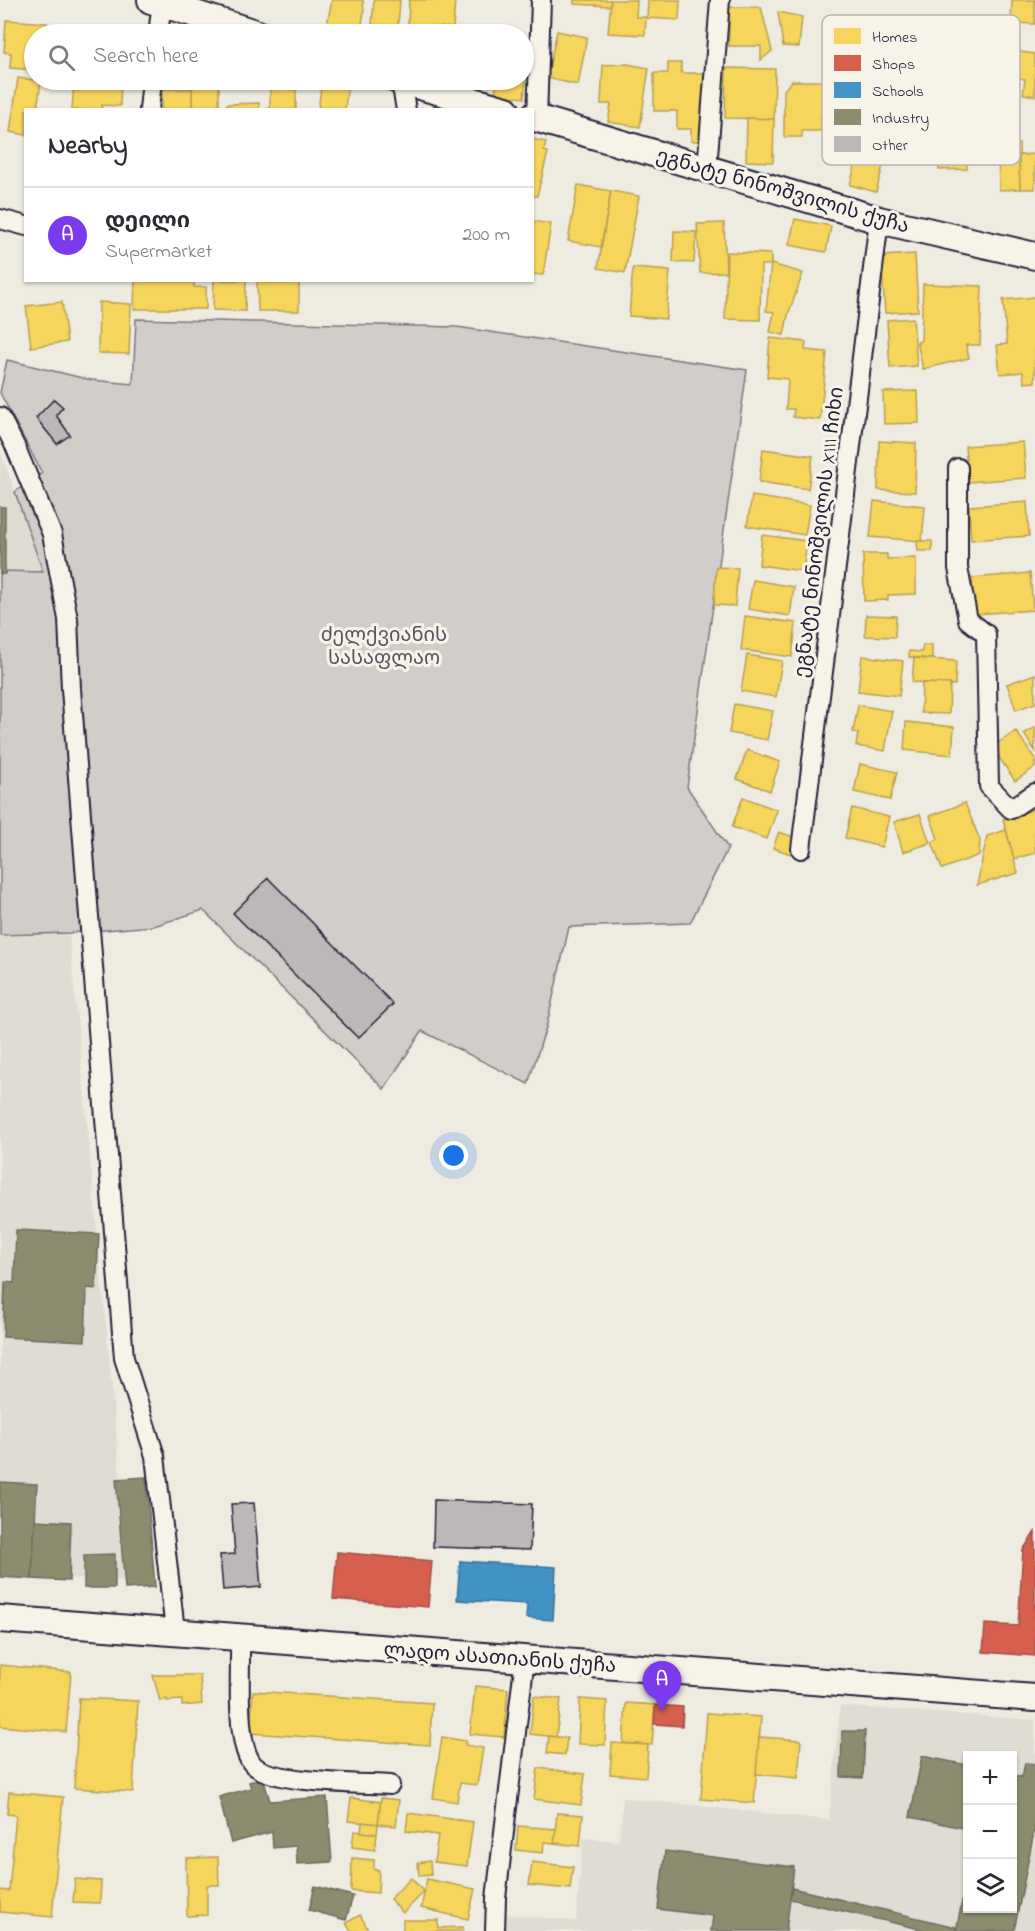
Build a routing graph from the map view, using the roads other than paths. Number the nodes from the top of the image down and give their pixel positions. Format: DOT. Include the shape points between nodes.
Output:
graph roads {
  1 [pos="541,0"];
  2 [pos="720,0"];
  3 [pos="156,2"];
  4 [pos="157,24"];
  5 [pos="226,24"];
  6 [pos="151,90"];
  7 [pos="402,90"];
  8 [pos="435,90"];
  9 [pos="149,108"];
  10 [pos="406,108"];
  11 [pos="499,108"];
  12 [pos="535,118"];
  13 [pos="707,169"];
  14 [pos="0,219"];
  15 [pos="879,220"];
  16 [pos="24,225"];
  17 [pos="1035,256"];
  18 [pos="0,417"];
  19 [pos="958,468"];
  20 [pos="1035,793"];
  21 [pos="801,849"];
  22 [pos="0,1619"];
  23 [pos="175,1631"];
  24 [pos="240,1638"];
  25 [pos="525,1658"];
  26 [pos="1035,1698"];
  27 [pos="390,1785"];
  28 [pos="495,1931"];
  1 -- 12 [label="street"];
  2 -- 13 [label="street"];
  3 -- 4 [label="street"];
  3 -- 5 [label="main road"];
  6 -- 9 [label="street"];
  7 -- 10 [label="street"];
  8 -- 11 [label="main road"];
  12 -- 13 [label="main road, ეგნატე ნინოშვილის ქუჩა"];
  13 -- 15 [label="main road, ეგნატე ნინოშვილის ქუჩა"];
  14 -- 16 [label="street"];
  15 -- 17 [label="main road, ეგნატე ნინოშვილის ქუჩა"];
  15 -- 21 [label="street, ეგნატე ნინოშვილის XIII ჩიხი"];
  18 -- 23 [label="street" via="52,534 68,619 124,1358 155,1456"];
  19 -- 20 [label="street" via="958,568 968,620 986,634 989,786 1011,809"];
  22 -- 23 [label="main road, ლადო ასათიანის ქუჩა"];
  23 -- 24 [label="main road, ლადო ასათიანის ქუჩა"];
  24 -- 25 [label="main road, ლადო ასათიანის ქუჩა"];
  24 -- 27 [label="street" via="242,1730 252,1764 281,1778"];
  25 -- 26 [label="main road, ლადო ასათიანის ქუჩა"];
  25 -- 28 [label="street"];
}
